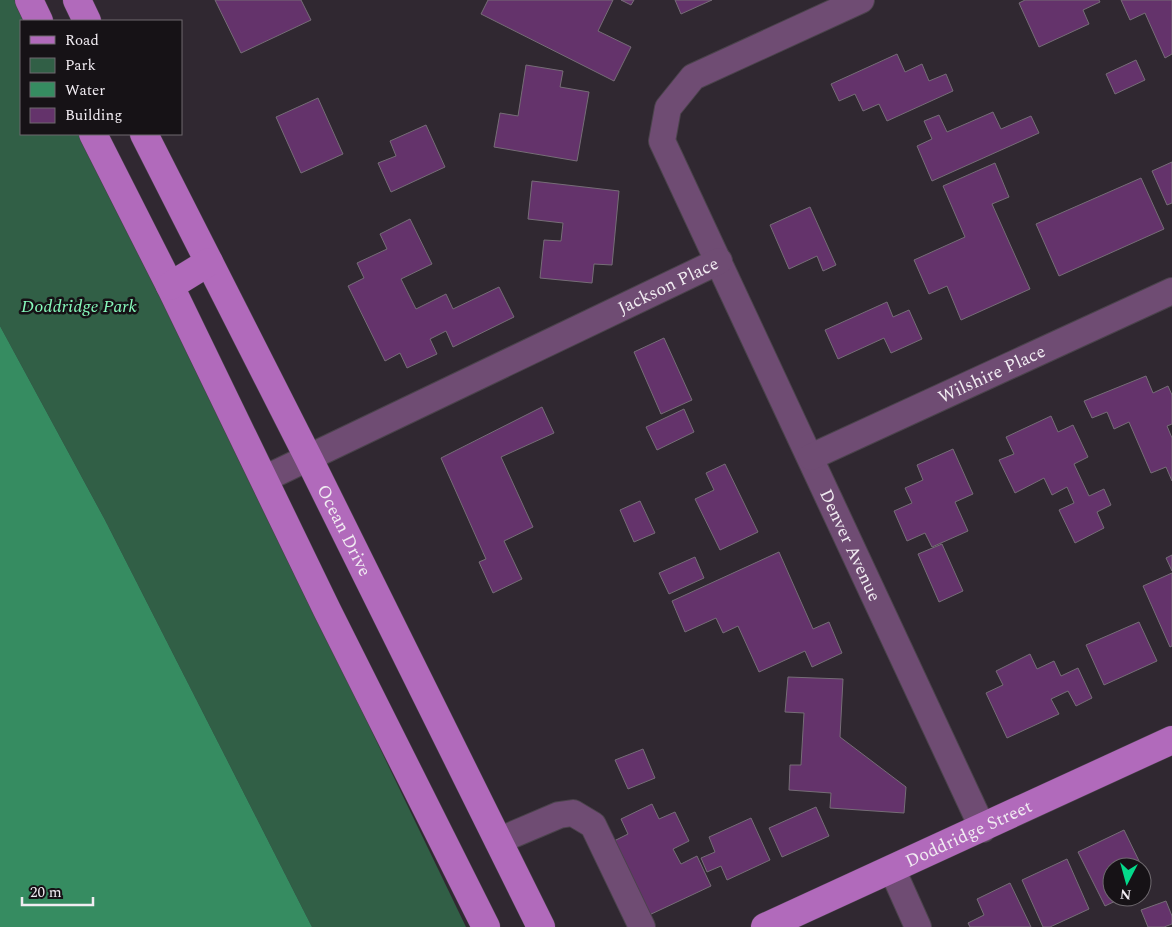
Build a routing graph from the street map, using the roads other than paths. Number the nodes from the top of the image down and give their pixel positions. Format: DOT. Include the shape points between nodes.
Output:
graph roads {
  1 [pos="29,0"];
  2 [pos="76,0"];
  3 [pos="861,0"];
  4 [pos="39,20"];
  5 [pos="86,20"];
  6 [pos="94,135"];
  7 [pos="145,135"];
  8 [pos="719,261"];
  9 [pos="209,262"];
  10 [pos="170,286"];
  11 [pos="1172,292"];
  12 [pos="811,457"];
  13 [pos="309,459"];
  14 [pos="264,479"];
  15 [pos="1172,740"];
  16 [pos="983,829"];
  17 [pos="498,841"];
  18 [pos="892,869"];
  19 [pos="486,927"];
  20 [pos="541,927"];
  21 [pos="642,927"];
  22 [pos="765,927"];
  23 [pos="918,927"];
  1 -- 4 [label="main road"];
  2 -- 5 [label="main road"];
  3 -- 8 [label="street, Jackson Place" via="693,77 668,108 662,141"];
  6 -- 10 [label="main road"];
  7 -- 9 [label="main road, Ocean Drive"];
  8 -- 12 [label="street, Denver Avenue"];
  8 -- 13 [label="street, Jackson Place"];
  9 -- 10 [label="main road"];
  9 -- 13 [label="main road, Ocean Drive"];
  10 -- 14 [label="main road"];
  11 -- 12 [label="street, Wilshire Place"];
  12 -- 16 [label="street, Denver Avenue"];
  13 -- 14 [label="street, Jackson Place"];
  13 -- 17 [label="main road, Ocean Drive"];
  14 -- 19 [label="main road"];
  15 -- 16 [label="main road, Doddridge Street"];
  16 -- 18 [label="main road, Doddridge Street"];
  17 -- 20 [label="main road, Ocean Drive"];
  17 -- 21 [label="street" via="559,815 573,814 593,825"];
  18 -- 22 [label="main road, Doddridge Street"];
  18 -- 23 [label="street"];
}
